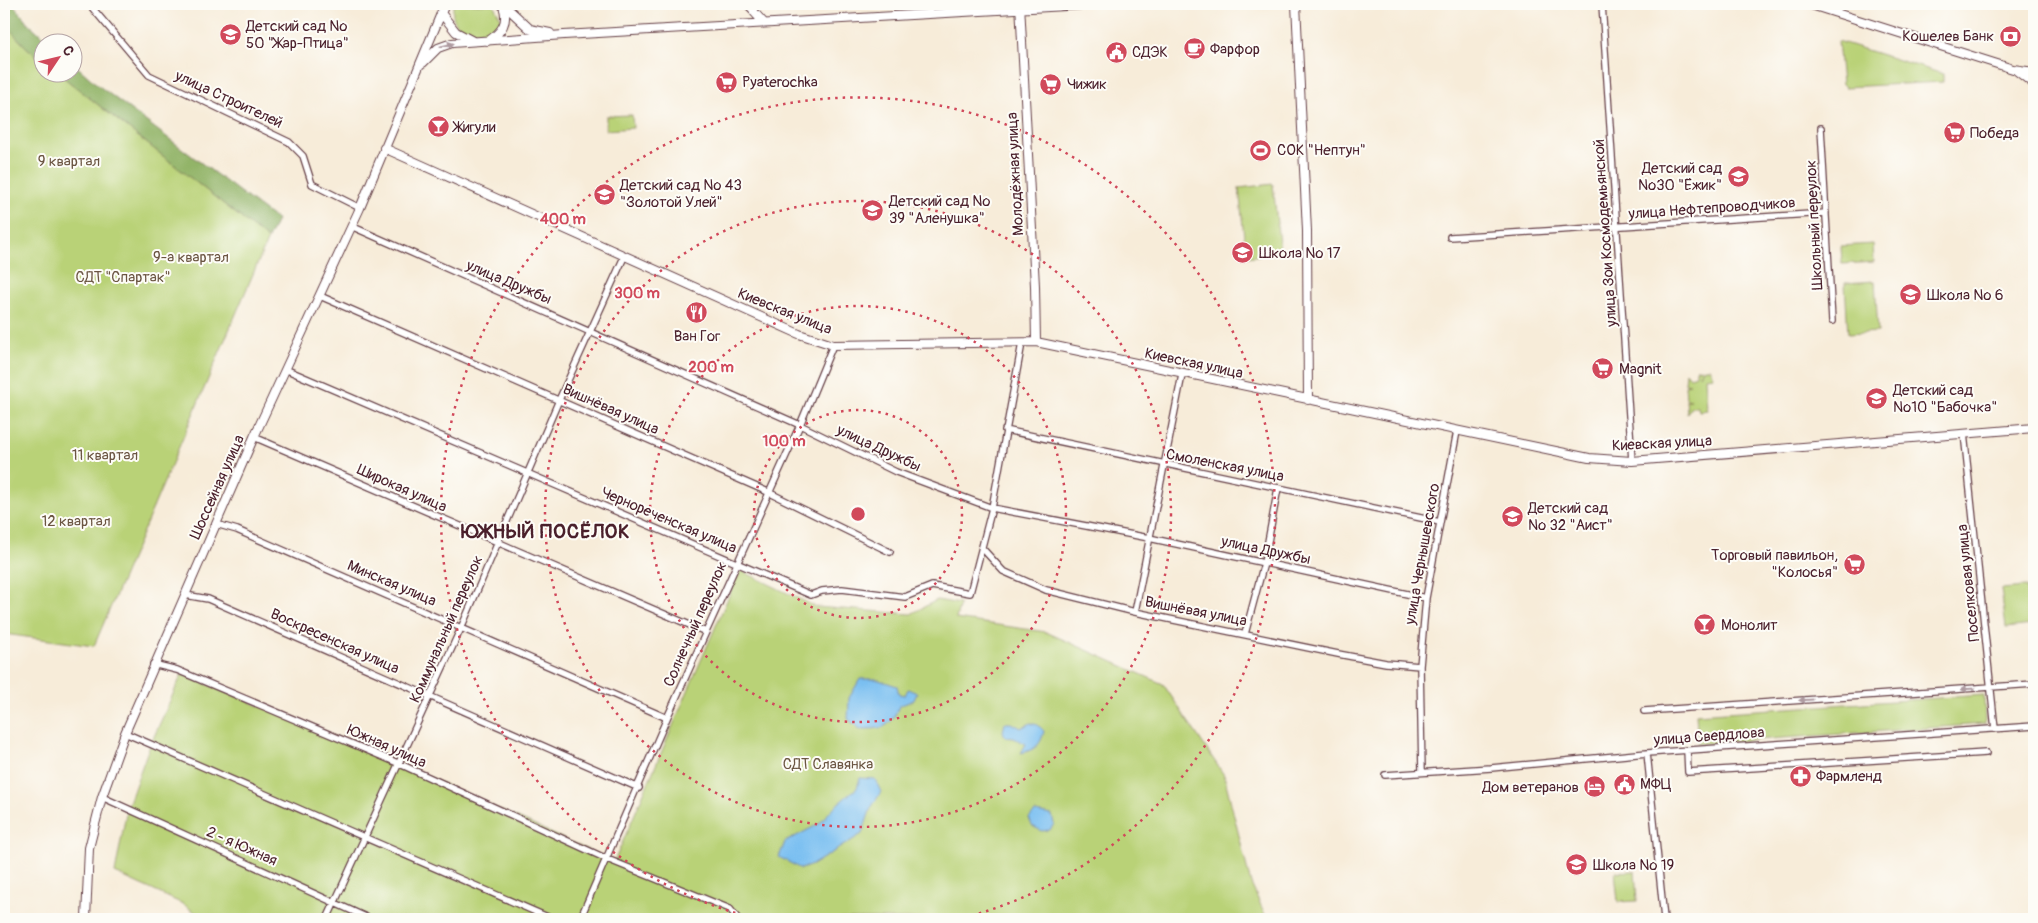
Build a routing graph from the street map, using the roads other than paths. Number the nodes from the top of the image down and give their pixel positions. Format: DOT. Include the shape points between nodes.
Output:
graph roads {
  1 [pos="89,4"];
  2 [pos="445,4"];
  3 [pos="503,4"];
  4 [pos="746,4"];
  5 [pos="1101,4"];
  6 [pos="1296,4"];
  7 [pos="1602,4"];
  8 [pos="1808,4"];
  9 [pos="1020,6"];
  10 [pos="754,12"];
  11 [pos="441,13"];
  12 [pos="764,23"];
  13 [pos="564,34"];
  14 [pos="476,42"];
  15 [pos="486,42"];
  16 [pos="2013,69"];
  17 [pos="2034,72"];
  18 [pos="414,78"];
  19 [pos="2034,84"];
  20 [pos="1821,128"];
  21 [pos="384,148"];
  22 [pos="360,208"];
  23 [pos="1826,213"];
  24 [pos="351,226"];
  25 [pos="1617,226"];
  26 [pos="1450,237"];
  27 [pos="624,256"];
  28 [pos="320,296"];
  29 [pos="1832,321"];
  30 [pos="592,332"];
  31 [pos="1036,342"];
  32 [pos="1022,343"];
  33 [pos="833,345"];
  34 [pos="285,369"];
  35 [pos="1182,375"];
  36 [pos="559,400"];
  37 [pos="1308,400"];
  38 [pos="800,425"];
  39 [pos="2034,428"];
  40 [pos="1005,430"];
  41 [pos="1457,431"];
  42 [pos="1964,433"];
  43 [pos="254,437"];
  44 [pos="1632,460"];
  45 [pos="1162,465"];
  46 [pos="528,474"];
  47 [pos="1278,488"];
  48 [pos="768,492"];
  49 [pos="992,508"];
  50 [pos="1440,522"];
  51 [pos="216,524"];
  52 [pos="1149,538"];
  53 [pos="497,543"];
  54 [pos="982,548"];
  55 [pos="890,552"];
  56 [pos="736,562"];
  57 [pos="1264,563"];
  58 [pos="185,595"];
  59 [pos="1426,598"];
  60 [pos="1134,612"];
  61 [pos="462,626"];
  62 [pos="706,632"];
  63 [pos="1245,634"];
  64 [pos="153,664"];
  65 [pos="1420,666"];
  66 [pos="2034,684"];
  67 [pos="1990,688"];
  68 [pos="429,696"];
  69 [pos="1644,711"];
  70 [pos="666,718"];
  71 [pos="2034,726"];
  72 [pos="1995,730"];
  73 [pos="125,733"];
  74 [pos="1687,750"];
  75 [pos="1647,752"];
  76 [pos="1986,753"];
  77 [pos="400,764"];
  78 [pos="1422,772"];
  79 [pos="1385,774"];
  80 [pos="639,788"];
  81 [pos="102,797"];
  82 [pos="365,839"];
  83 [pos="607,860"];
  84 [pos="335,902"];
  85 [pos="86,919"];
  86 [pos="327,919"];
  87 [pos="370,919"];
  88 [pos="552,919"];
  89 [pos="580,919"];
  90 [pos="738,919"];
  91 [pos="1664,919"];
  1 -- 22 [label="street, улица Строителей" via="149,75 288,142 303,156 312,184"];
  2 -- 11 [label="main road"];
  3 -- 13 [label="main road" via="530,29"];
  3 -- 15 [label="main road" via="504,26"];
  4 -- 10 [label="street"];
  5 -- 9 [label="main road"];
  6 -- 37 [label="main road" via="1307,231"];
  7 -- 25 [label="street, улица Зои Космодемьянской"];
  8 -- 16 [label="main road"];
  9 -- 12 [label="main road"];
  9 -- 31 [label="main road, Молодёжная улица"];
  10 -- 12 [label="main road"];
  11 -- 14 [label="main road" via="456,32"];
  11 -- 18 [label="main road"];
  12 -- 13 [label="main road"];
  13 -- 15 [label="main road"];
  14 -- 15 [label="main road"];
  18 -- 14 [label="main road, one-way" via="428,56 438,48 452,43"];
  16 -- 17 [label="main road"];
  16 -- 19 [label="main road"];
  18 -- 21 [label="main road, Шоссейная улица"];
  20 -- 23 [label="street, Школьный переулок"];
  21 -- 22 [label="main road, Шоссейная улица"];
  21 -- 27 [label="main road, Киевская улица"];
  22 -- 24 [label="main road, Шоссейная улица"];
  23 -- 25 [label="street, улица Нефтепроводчиков"];
  23 -- 29 [label="street, Школьный переулок"];
  24 -- 28 [label="main road, Шоссейная улица"];
  24 -- 30 [label="street, улица Дружбы"];
  25 -- 26 [label="street, улица Нефтепроводчиков"];
  25 -- 44 [label="street, улица Зои Космодемьянской"];
  27 -- 30 [label="street, Коммунальный переулок"];
  27 -- 33 [label="main road, Киевская улица" via="799,334"];
  28 -- 34 [label="main road, Шоссейная улица"];
  28 -- 36 [label="street, Вишнёвая улица"];
  30 -- 36 [label="street, Коммунальный переулок"];
  30 -- 38 [label="street, улица Дружбы"];
  31 -- 32 [label="main road, Киевская улица"];
  31 -- 35 [label="main road, Киевская улица"];
  32 -- 33 [label="main road, Киевская улица"];
  32 -- 40 [label="street, Чернореченская улица"];
  33 -- 38 [label="street, Солнечный переулок"];
  34 -- 43 [label="main road, Шоссейная улица"];
  34 -- 46 [label="street, Чернореченская улица"];
  35 -- 37 [label="main road, Киевская улица"];
  35 -- 45 [label="street"];
  36 -- 46 [label="street, Коммунальный переулок"];
  36 -- 48 [label="street, Вишнёвая улица"];
  37 -- 41 [label="main road, Киевская улица"];
  38 -- 48 [label="street, Солнечный переулок"];
  38 -- 49 [label="street, улица Дружбы" via="896,472"];
  39 -- 42 [label="main road, Киевская улица"];
  40 -- 45 [label="street, Смоленская улица"];
  40 -- 49 [label="street, Чернореченская улица"];
  41 -- 44 [label="main road, Киевская улица" via="1589,458"];
  41 -- 50 [label="street, улица Чернышевского"];
  42 -- 44 [label="main road, Киевская улица"];
  42 -- 67 [label="street, Поселковая улица"];
  43 -- 51 [label="main road, Шоссейная улица"];
  43 -- 53 [label="street, Широкая улица"];
  45 -- 47 [label="street, Смоленская улица"];
  45 -- 52 [label="street"];
  46 -- 53 [label="street, Коммунальный переулок"];
  46 -- 56 [label="street, Чернореченская улица"];
  47 -- 50 [label="street, Смоленская улица"];
  47 -- 57 [label="street"];
  48 -- 55 [label="street, Вишнёвая улица"];
  48 -- 56 [label="street, Солнечный переулок"];
  49 -- 52 [label="street, улица Дружбы"];
  49 -- 54 [label="street, Чернореченская улица"];
  50 -- 59 [label="street, улица Чернышевского"];
  51 -- 58 [label="main road, Шоссейная улица"];
  51 -- 61 [label="street, Минская улица" via="237,530"];
  52 -- 57 [label="street, улица Дружбы"];
  52 -- 60 [label="street"];
  53 -- 61 [label="street, Коммунальный переулок"];
  53 -- 62 [label="street, Широкая улица"];
  54 -- 56 [label="street, Чернореченская улица" via="970,593 932,586 905,597 842,589 811,595"];
  54 -- 60 [label="street, Вишнёвая улица" via="1003,570 1046,590"];
  56 -- 62 [label="street, Солнечный переулок"];
  57 -- 59 [label="street, улица Дружбы"];
  57 -- 63 [label="street"];
  58 -- 64 [label="main road, Шоссейная улица"];
  58 -- 68 [label="street, Воскресенская улица" via="208,599"];
  59 -- 65 [label="street, улица Чернышевского"];
  60 -- 63 [label="street, Вишнёвая улица"];
  61 -- 68 [label="street, Коммунальный переулок"];
  61 -- 70 [label="street, Минская улица"];
  62 -- 70 [label="street, Солнечный переулок"];
  63 -- 65 [label="street, Вишнёвая улица" via="1386,663"];
  64 -- 73 [label="main road, Шоссейная улица"];
  64 -- 77 [label="street, Южная улица" via="177,670"];
  65 -- 78 [label="street, улица Чернышевского"];
  66 -- 67 [label="street, улица Свердлова"];
  67 -- 69 [label="street, улица Свердлова, one-way"];
  67 -- 72 [label="street, Поселковая улица"];
  68 -- 77 [label="street, Коммунальный переулок"];
  68 -- 80 [label="street, Воскресенская улица"];
  70 -- 80 [label="street, Солнечный переулок"];
  71 -- 72 [label="street, улица Свердлова"];
  72 -- 74 [label="street, улица Свердлова"];
  73 -- 81 [label="main road, Шоссейная улица"];
  73 -- 82 [label="street"];
  74 -- 75 [label="street, улица Свердлова"];
  74 -- 76 [label="street" via="1688,772"];
  75 -- 78 [label="street, улица Свердлова"];
  75 -- 91 [label="street"];
  77 -- 82 [label="street, Коммунальный переулок"];
  77 -- 83 [label="street, Южная улица"];
  78 -- 79 [label="street, улица Свердлова"];
  80 -- 83 [label="street, Солнечный переулок"];
  81 -- 84 [label="street, 2 - я Южная"];
  81 -- 85 [label="main road, Шоссейная улица" via="89,848"];
  82 -- 84 [label="street, Коммунальный переулок"];
  82 -- 88 [label="street"];
  83 -- 89 [label="street, Солнечный переулок"];
  83 -- 90 [label="street, Южная улица" via="730,909"];
  84 -- 86 [label="street, Коммунальный переулок"];
  84 -- 87 [label="street, 2 - я Южная"];
}
